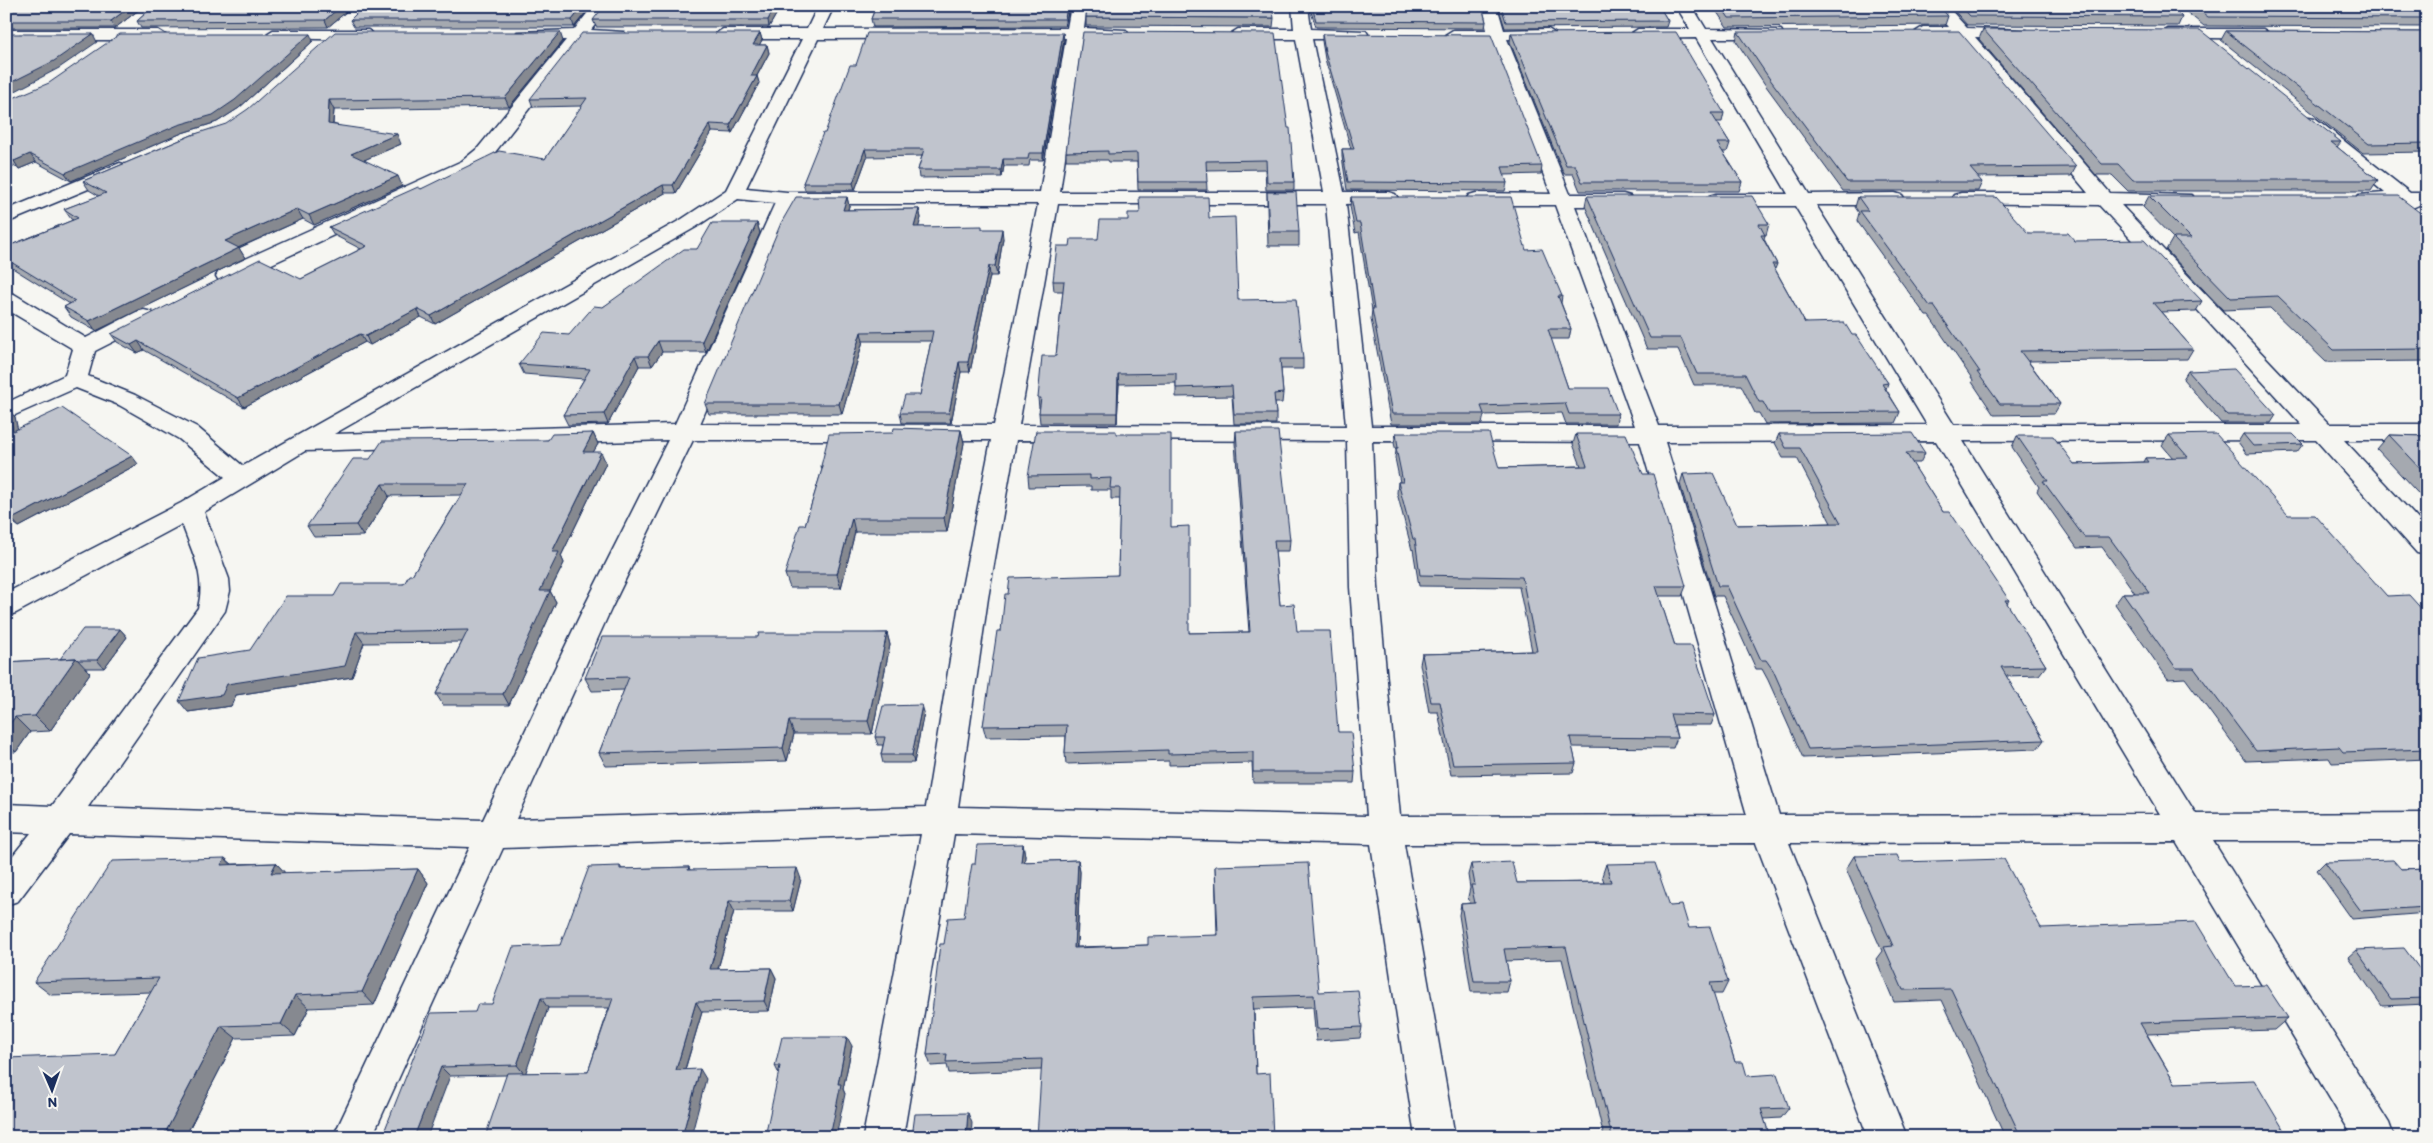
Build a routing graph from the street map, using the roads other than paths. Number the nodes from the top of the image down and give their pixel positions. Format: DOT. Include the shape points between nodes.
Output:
graph roads {
  1 [pos="602,6"];
  2 [pos="826,6"];
  3 [pos="1079,6"];
  4 [pos="1300,6"];
  5 [pos="1489,6"];
  6 [pos="1684,6"];
  7 [pos="1938,6"];
  8 [pos="142,18"];
  9 [pos="354,18"];
  10 [pos="2180,18"];
  11 [pos="1905,32"];
  12 [pos="1962,32"];
  13 [pos="1075,33"];
  14 [pos="1135,33"];
  15 [pos="1700,33"];
  16 [pos="1788,33"];
  17 [pos="2032,33"];
  18 [pos="706,34"];
  19 [pos="814,34"];
  20 [pos="1224,34"];
  21 [pos="1303,34"];
  22 [pos="1564,34"];
  23 [pos="1622,34"];
  24 [pos="2151,34"];
  25 [pos="2201,34"];
  26 [pos="2280,34"];
  27 [pos="6,35"];
  28 [pos="118,35"];
  29 [pos="178,35"];
  30 [pos="257,35"];
  31 [pos="336,35"];
  32 [pos="384,35"];
  33 [pos="511,35"];
  34 [pos="579,35"];
  35 [pos="638,35"];
  36 [pos="1381,35"];
  37 [pos="1439,35"];
  38 [pos="1497,35"];
  39 [pos="96,51"];
  40 [pos="2224,53"];
  41 [pos="314,54"];
  42 [pos="2292,108"];
  43 [pos="135,162"];
  44 [pos="734,193"];
  45 [pos="1049,197"];
  46 [pos="787,198"];
  47 [pos="1335,198"];
  48 [pos="1404,198"];
  49 [pos="1454,199"];
  50 [pos="2104,199"];
  51 [pos="2202,199"];
  52 [pos="2347,199"];
  53 [pos="2406,199"];
  54 [pos="2427,199"];
  55 [pos="1563,200"];
  56 [pos="1642,200"];
  57 [pos="1702,200"];
  58 [pos="1801,200"];
  59 [pos="6,217"];
  60 [pos="2427,217"];
  61 [pos="209,285"];
  62 [pos="6,299"];
  63 [pos="165,307"];
  64 [pos="85,347"];
  65 [pos="75,379"];
  66 [pos="6,412"];
  67 [pos="1007,431"];
  68 [pos="2320,431"];
  69 [pos="684,432"];
  70 [pos="1359,432"];
  71 [pos="1943,432"];
  72 [pos="2427,432"];
  73 [pos="1650,434"];
  74 [pos="300,443"];
  75 [pos="242,478"];
  76 [pos="190,509"];
  77 [pos="2427,546"];
  78 [pos="6,606"];
  79 [pos="6,818"];
  80 [pos="940,820"];
  81 [pos="60,821"];
  82 [pos="2427,827"];
  83 [pos="2185,828"];
  84 [pos="1767,829"];
  85 [pos="1385,830"];
  86 [pos="493,834"];
  87 [pos="6,890"];
  88 [pos="352,1137"];
  89 [pos="883,1137"];
  90 [pos="1435,1137"];
  91 [pos="1888,1137"];
  92 [pos="2375,1137"];
  1 -- 34 [label="street"];
  2 -- 19 [label="street"];
  3 -- 13 [label="street"];
  4 -- 21 [label="street"];
  5 -- 38 [label="street"];
  6 -- 15 [label="street"];
  7 -- 12 [label="street"];
  8 -- 28 [label="street"];
  9 -- 31 [label="street"];
  10 -- 25 [label="street"];
  11 -- 12 [label="street"];
  12 -- 17 [label="street"];
  12 -- 50 [label="street"];
  13 -- 14 [label="street"];
  13 -- 19 [label="street"];
  13 -- 45 [label="street"];
  15 -- 16 [label="street"];
  15 -- 23 [label="street"];
  15 -- 58 [label="street"];
  18 -- 19 [label="street"];
  19 -- 44 [label="street"];
  20 -- 21 [label="street"];
  21 -- 36 [label="street"];
  21 -- 47 [label="street"];
  22 -- 38 [label="street"];
  24 -- 25 [label="street"];
  25 -- 26 [label="street"];
  25 -- 40 [label="street"];
  27 -- 28 [label="street"];
  28 -- 29 [label="street"];
  28 -- 39 [label="street"];
  30 -- 31 [label="street"];
  31 -- 32 [label="street"];
  31 -- 41 [label="street"];
  33 -- 34 [label="street"];
  34 -- 35 [label="street"];
  34 -- 61 [label="street" via="485,152 469,165"];
  37 -- 38 [label="street"];
  38 -- 55 [label="street"];
  42 -- 53 [label="street"];
  43 -- 59 [label="street"];
  44 -- 46 [label="street"];
  44 -- 74 [label="street" via="689,223"];
  45 -- 46 [label="street"];
  45 -- 47 [label="street"];
  45 -- 67 [label="street"];
  46 -- 69 [label="street"];
  47 -- 48 [label="street"];
  47 -- 70 [label="street"];
  49 -- 55 [label="street"];
  50 -- 51 [label="street"];
  50 -- 58 [label="street"];
  50 -- 68 [label="street"];
  52 -- 53 [label="street"];
  53 -- 54 [label="street"];
  53 -- 60 [label="street"];
  55 -- 56 [label="street"];
  55 -- 73 [label="street"];
  57 -- 58 [label="street"];
  58 -- 71 [label="street"];
  62 -- 64 [label="street"];
  63 -- 64 [label="street"];
  64 -- 65 [label="street"];
  65 -- 66 [label="street"];
  65 -- 75 [label="street" via="126,400 188,433"];
  67 -- 69 [label="street"];
  67 -- 70 [label="street"];
  67 -- 80 [label="street" via="974,598"];
  68 -- 71 [label="street"];
  68 -- 72 [label="street"];
  68 -- 77 [label="street"];
  69 -- 74 [label="street"];
  69 -- 86 [label="street" via="597,609"];
  70 -- 73 [label="street"];
  70 -- 85 [label="street" via="1364,587"];
  71 -- 73 [label="street"];
  71 -- 83 [label="street"];
  73 -- 84 [label="street"];
  74 -- 75 [label="street"];
  75 -- 76 [label="street"];
  76 -- 78 [label="street"];
  76 -- 81 [label="street" via="215,579 211,611"];
  79 -- 81 [label="street"];
  80 -- 85 [label="street"];
  80 -- 86 [label="street"];
  80 -- 89 [label="street"];
  81 -- 86 [label="street"];
  81 -- 87 [label="street"];
  82 -- 83 [label="street"];
  83 -- 84 [label="street"];
  83 -- 92 [label="street"];
  84 -- 85 [label="street"];
  84 -- 91 [label="street"];
  85 -- 90 [label="street"];
  86 -- 88 [label="street"];
}
